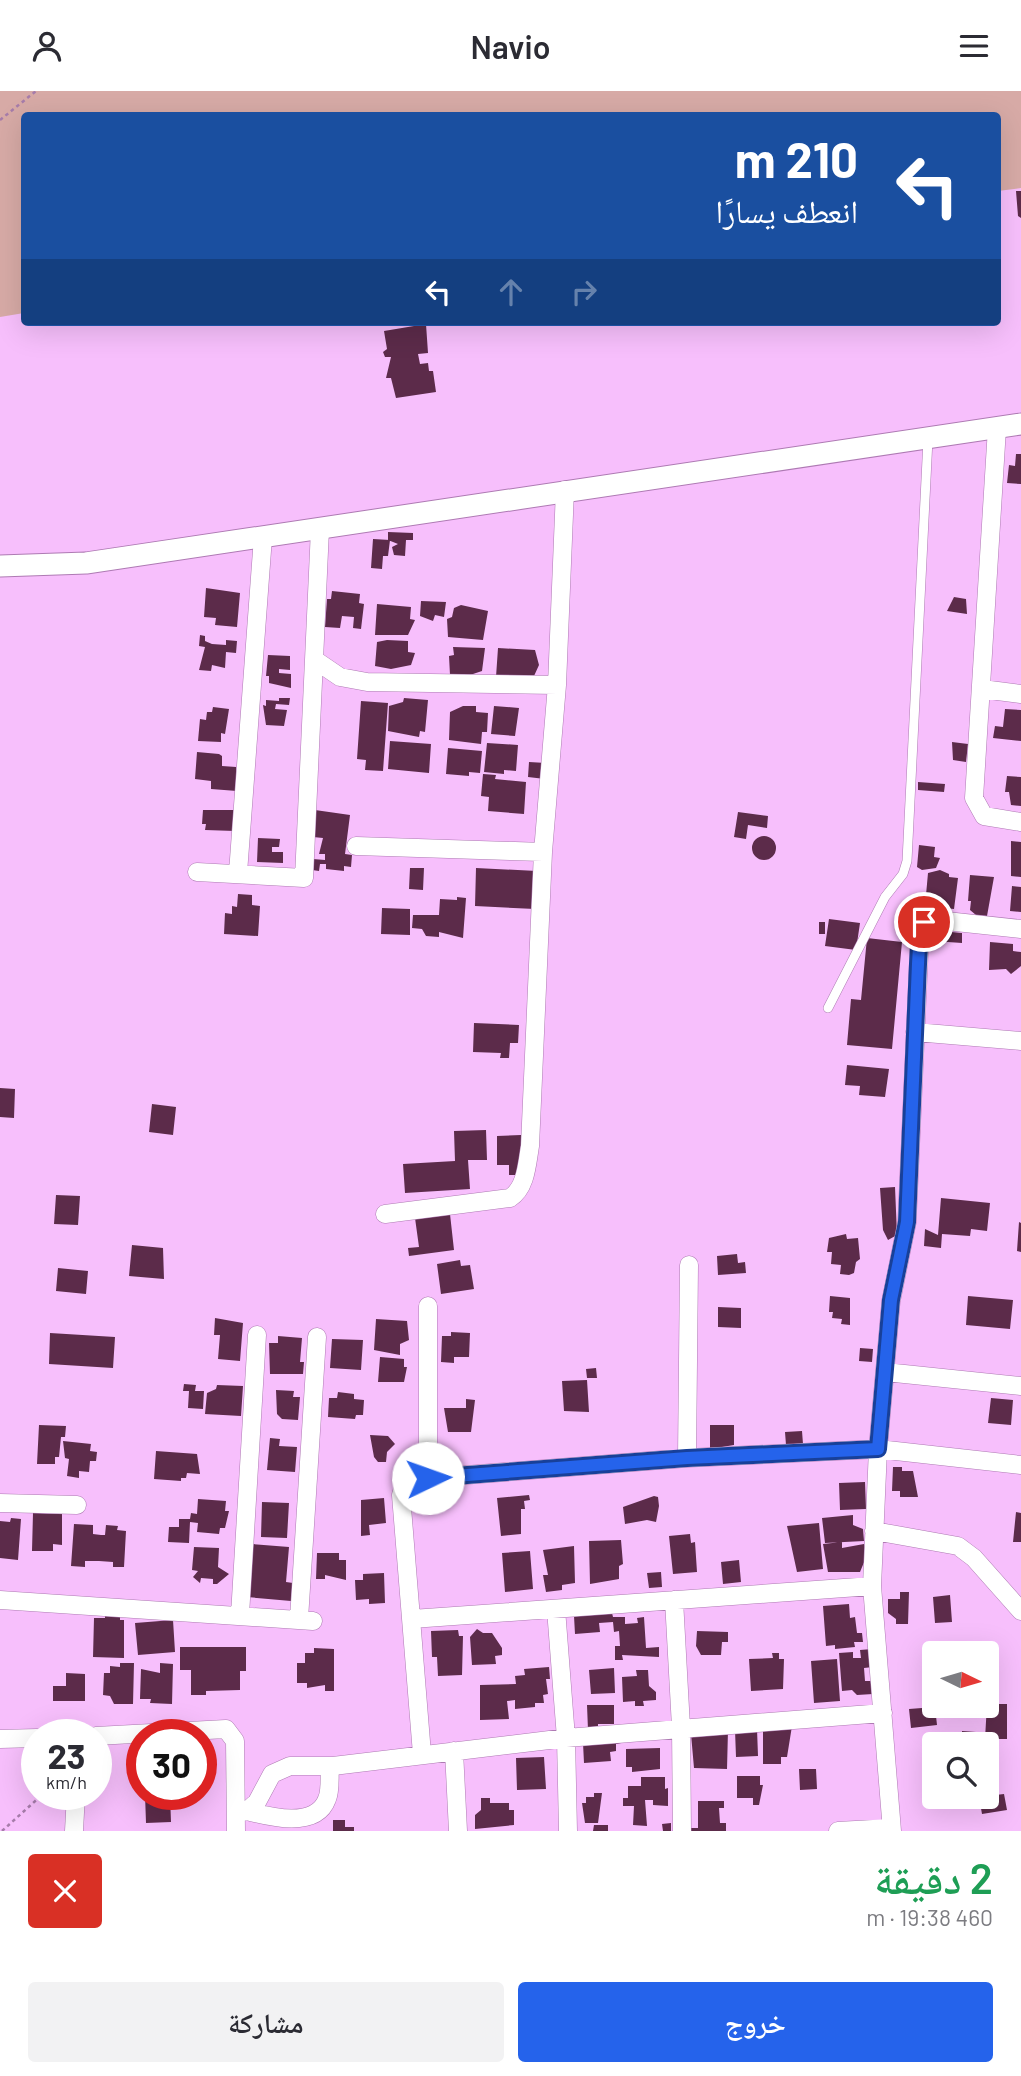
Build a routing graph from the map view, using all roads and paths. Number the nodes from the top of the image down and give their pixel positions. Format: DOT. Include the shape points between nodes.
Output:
graph roads {
  1 [pos="36,91"];
  2 [pos="0,120"];
  3 [pos="1021,424"];
  4 [pos="997,428"];
  5 [pos="928,437"];
  6 [pos="565,490"];
  7 [pos="320,529"];
  8 [pos="264,537"];
  9 [pos="0,566"];
  10 [pos="315,660"];
  11 [pos="557,685"];
  12 [pos="982,689"];
  13 [pos="1021,694"];
  14 [pos="1021,822"];
  15 [pos="356,846"];
  16 [pos="543,852"];
  17 [pos="197,872"];
  18 [pos="238,873"];
  19 [pos="1021,929"];
  20 [pos="828,1008"];
  21 [pos="915,1032"];
  22 [pos="1021,1041"];
  23 [pos="386,1214"];
  24 [pos="689,1265"];
  25 [pos="428,1306"];
  26 [pos="257,1335"];
  27 [pos="317,1337"];
  28 [pos="885,1372"];
  29 [pos="1021,1386"];
  30 [pos="878,1449"];
  31 [pos="687,1458"];
  32 [pos="1021,1465"];
  33 [pos="428,1478"];
  34 [pos="0,1503"];
  35 [pos="77,1506"];
  36 [pos="874,1531"];
  37 [pos="872,1586"];
  38 [pos="0,1600"];
  39 [pos="674,1600"];
  40 [pos="556,1609"];
  41 [pos="1021,1611"];
  42 [pos="240,1615"];
  43 [pos="412,1619"];
  44 [pos="883,1713"];
  45 [pos="681,1727"];
  46 [pos="112,1735"];
  47 [pos="21,1738"];
  48 [pos="566,1738"];
  49 [pos="0,1739"];
  50 [pos="454,1751"];
  51 [pos="422,1754"];
  52 [pos="330,1766"];
  53 [pos="25,1810"];
  54 [pos="75,1810"];
  55 [pos="240,1818"];
  56 [pos="891,1830"];
  57 [pos="2,1831"];
  58 [pos="74,1831"];
  59 [pos="458,1831"];
  60 [pos="568,1831"];
  61 [pos="682,1831"];
  62 [pos="838,1831"];
  1 -- 2 [label="path"];
  3 -- 4 [label="street"];
  4 -- 5 [label="street"];
  4 -- 12 [label="street"];
  5 -- 6 [label="street"];
  5 -- 20 [label="lane" via="907,861"];
  6 -- 7 [label="street"];
  6 -- 11 [label="street"];
  7 -- 8 [label="street"];
  7 -- 10 [label="street"];
  8 -- 9 [label="street" via="86,563"];
  8 -- 18 [label="street"];
  10 -- 11 [label="street" via="340,677 367,682"];
  10 -- 18 [label="street" via="304,878"];
  11 -- 16 [label="street"];
  12 -- 13 [label="street"];
  12 -- 14 [label="street" via="974,798 984,816"];
  15 -- 16 [label="street"];
  16 -- 23 [label="street" via="530,1146 518,1192 510,1198"];
  17 -- 18 [label="street"];
  19 -- 21 [label="street" via="924,922"];
  21 -- 22 [label="street"];
  21 -- 28 [label="street" via="907,1222 891,1300"];
  24 -- 31 [label="street"];
  25 -- 33 [label="street"];
  26 -- 42 [label="street"];
  27 -- 42 [label="street" via="306,1620"];
  28 -- 29 [label="street"];
  28 -- 30 [label="street"];
  30 -- 31 [label="street"];
  30 -- 32 [label="street"];
  30 -- 36 [label="street"];
  31 -- 33 [label="street"];
  33 -- 43 [label="street" via="414,1479 401,1495"];
  34 -- 35 [label="street"];
  36 -- 37 [label="street"];
  36 -- 41 [label="street" via="958,1546"];
  37 -- 39 [label="street"];
  37 -- 44 [label="street"];
  38 -- 42 [label="street"];
  39 -- 40 [label="street"];
  39 -- 45 [label="street"];
  40 -- 43 [label="street"];
  40 -- 48 [label="street"];
  43 -- 51 [label="street"];
  44 -- 45 [label="street"];
  44 -- 56 [label="street"];
  45 -- 48 [label="street"];
  45 -- 61 [label="street"];
  46 -- 55 [label="street" via="226,1729 235,1741"];
  47 -- 49 [label="street"];
  48 -- 50 [label="street"];
  48 -- 60 [label="street"];
  50 -- 51 [label="street"];
  50 -- 59 [label="street"];
  51 -- 52 [label="street"];
  52 -- 55 [label="street" via="281,1768"];
  52 -- 55 [label="street" via="328,1799 320,1812 310,1817"];
  53 -- 57 [label="path"];
  54 -- 58 [label="street"];
  56 -- 62 [label="street"];
}
